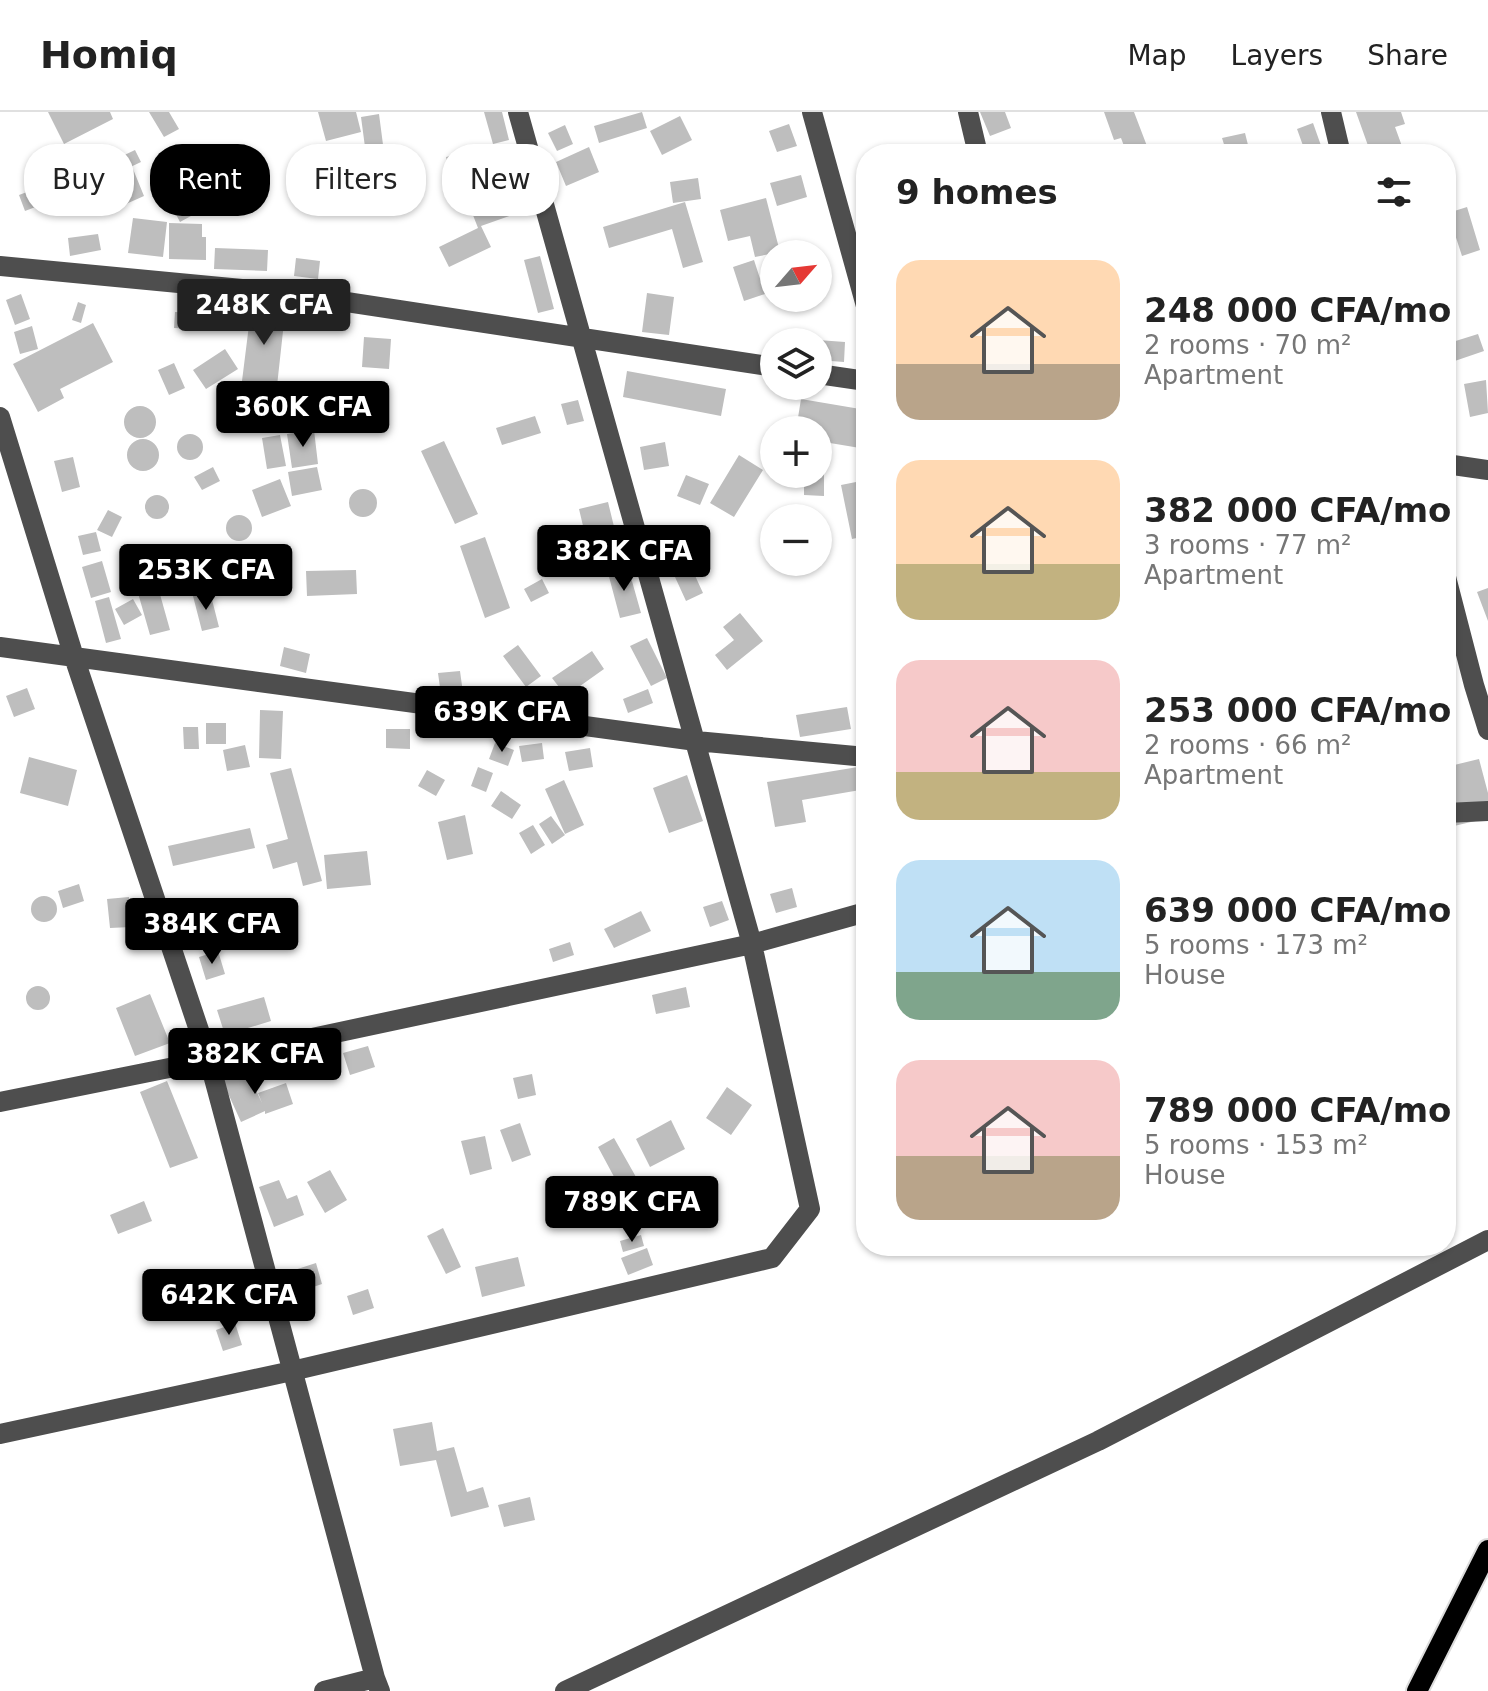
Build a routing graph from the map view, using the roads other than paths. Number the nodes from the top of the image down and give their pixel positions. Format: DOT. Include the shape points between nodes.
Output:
graph roads {
  1 [pos="518,112"];
  2 [pos="812,112"];
  3 [pos="968,112"];
  4 [pos="1331,112"];
  5 [pos="976,144"];
  6 [pos="1339,144"];
  7 [pos="0,266"];
  8 [pos="856,270"];
  9 [pos="583,337"];
  10 [pos="760,365"];
  11 [pos="832,376"];
  12 [pos="856,380"];
  13 [pos="0,417"];
  14 [pos="1456,465"];
  15 [pos="1488,470"];
  16 [pos="1456,616"];
  17 [pos="0,647"];
  18 [pos="74,657"];
  19 [pos="1488,730"];
  20 [pos="696,741"];
  21 [pos="856,756"];
  22 [pos="1488,811"];
  23 [pos="1456,813"];
  24 [pos="856,915"];
  25 [pos="752,944"];
  26 [pos="209,1060"];
  27 [pos="0,1102"];
  28 [pos="1488,1240"];
  29 [pos="292,1371"];
  30 [pos="0,1434"];
  31 [pos="1488,1550"];
  32 [pos="377,1684"];
  33 [pos="324,1691"];
  34 [pos="565,1691"];
  35 [pos="1417,1691"];
  1 -- 9 [label="street"];
  2 -- 8 [label="street"];
  3 -- 5 [label="street"];
  4 -- 6 [label="street"];
  7 -- 9 [label="street" via="294,294"];
  9 -- 10 [label="street"];
  9 -- 20 [label="street"];
  11 -- 12 [label="street"];
  13 -- 18 [label="street"];
  14 -- 15 [label="street"];
  16 -- 19 [label="street"];
  17 -- 18 [label="street"];
  18 -- 20 [label="street"];
  18 -- 26 [label="street"];
  20 -- 21 [label="street"];
  20 -- 25 [label="street"];
  22 -- 23 [label="street"];
  24 -- 25 [label="street"];
  25 -- 26 [label="street"];
  25 -- 29 [label="street" via="810,1209 772,1258"];
  26 -- 27 [label="street"];
  26 -- 29 [label="street"];
  28 -- 34 [label="street" via="1098,1441"];
  29 -- 30 [label="street"];
  29 -- 32 [label="street"];
  31 -- 35 [label="main road"];
  32 -- 33 [label="street"];
}
